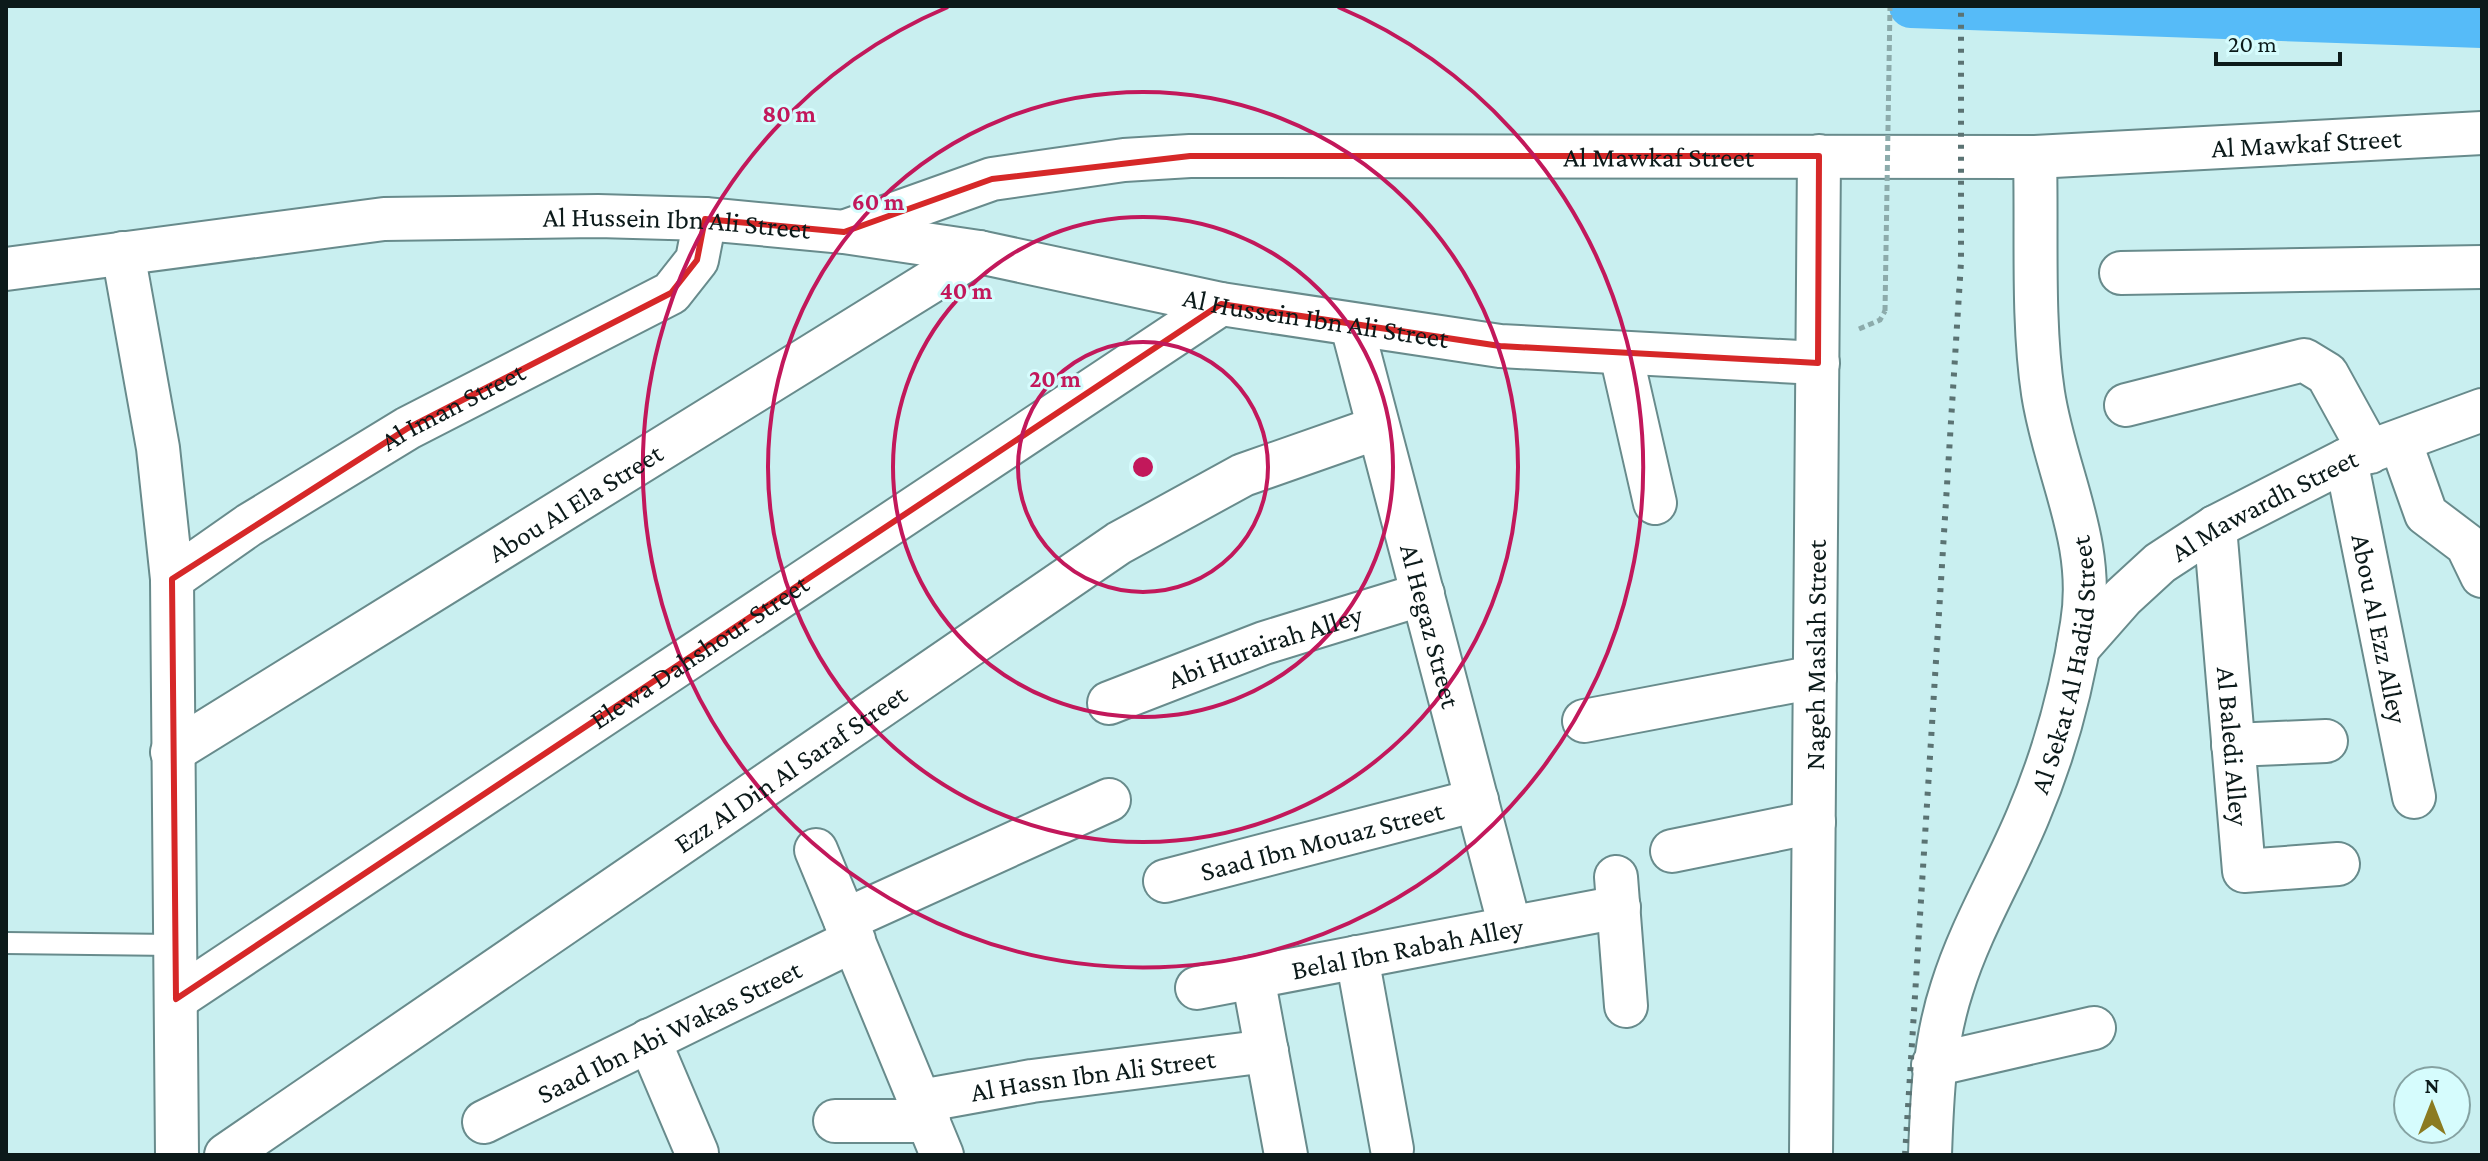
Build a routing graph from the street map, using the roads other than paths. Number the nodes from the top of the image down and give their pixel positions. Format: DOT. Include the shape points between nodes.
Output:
graph roads {
  1 [pos="2482,133"];
  2 [pos="1819,156"];
  3 [pos="2035,157"];
  4 [pos="705,219"];
  5 [pos="844,232"];
  6 [pos="979,252"];
  7 [pos="123,253"];
  8 [pos="2482,267"];
  9 [pos="6,269"];
  10 [pos="2121,273"];
  11 [pos="1221,304"];
  12 [pos="1352,326"];
  13 [pos="1621,354"];
  14 [pos="1818,363"];
  15 [pos="2126,405"];
  16 [pos="2482,410"];
  17 [pos="1377,428"];
  18 [pos="2372,451"];
  19 [pos="1655,503"];
  20 [pos="2215,527"];
  21 [pos="2482,576"];
  22 [pos="172,579"];
  23 [pos="1423,594"];
  24 [pos="2078,648"];
  25 [pos="1815,677"];
  26 [pos="1109,703"];
  27 [pos="1584,721"];
  28 [pos="2326,741"];
  29 [pos="2233,745"];
  30 [pos="172,752"];
  31 [pos="2414,797"];
  32 [pos="1109,800"];
  33 [pos="1477,800"];
  34 [pos="1814,822"];
  35 [pos="816,850"];
  36 [pos="1672,851"];
  37 [pos="2338,864"];
  38 [pos="1165,881"];
  39 [pos="1510,927"];
  40 [pos="850,930"];
  41 [pos="6,943"];
  42 [pos="173,945"];
  43 [pos="1357,957"];
  44 [pos="1253,977"];
  45 [pos="1197,988"];
  46 [pos="176,999"];
  47 [pos="1626,1006"];
  48 [pos="2094,1028"];
  49 [pos="649,1040"];
  50 [pos="1267,1051"];
  51 [pos="1933,1065"];
  52 [pos="835,1121"];
  53 [pos="484,1122"];
  54 [pos="931,1126"];
  55 [pos="1392,1149"];
  56 [pos="697,1153"];
  57 [pos="177,1155"];
  58 [pos="226,1155"];
  59 [pos="1286,1155"];
  60 [pos="1811,1155"];
  61 [pos="1930,1155"];
  1 -- 3 [label="street, Al Mawkaf Street"];
  2 -- 3 [label="street, Al Mawkaf Street"];
  2 -- 5 [label="street, Al Mawkaf Street" via="1256,154 1124,160 992,179"];
  2 -- 14 [label="street, Nageh Maslah Street"];
  3 -- 24 [label="street, Al Sekat Al Hadid Street" via="2042,388 2084,561"];
  4 -- 5 [label="street, Al Hussein Ibn Ali Street"];
  4 -- 7 [label="street, Al Hussein Ibn Ali Street" via="384,219"];
  4 -- 22 [label="street, Al Iman Street" via="697,260 671,293 408,428"];
  5 -- 6 [label="street, Al Hussein Ibn Ali Street"];
  6 -- 11 [label="street, Al Hussein Ibn Ali Street"];
  6 -- 30 [label="street, Abou Al Ela Street"];
  7 -- 9 [label="street, Al Hussein Ibn Ali Street"];
  7 -- 22 [label="street" via="158,448"];
  8 -- 10 [label="street"];
  11 -- 12 [label="street, Al Hussein Ibn Ali Street"];
  11 -- 46 [label="street, Elewa Dahshour Street"];
  12 -- 13 [label="street, Al Hussein Ibn Ali Street" via="1500,346"];
  12 -- 17 [label="street, Al Hegaz Street"];
  13 -- 14 [label="street, Al Hussein Ibn Ali Street"];
  13 -- 19 [label="street"];
  14 -- 25 [label="street, Nageh Maslah Street"];
  15 -- 18 [label="street" via="2304,360 2327,374"];
  16 -- 18 [label="street, Al Mawardh Street"];
  17 -- 23 [label="street, Al Hegaz Street"];
  17 -- 58 [label="street, Ezz Al Din Al Saraf Street" via="1243,475 1119,543"];
  18 -- 20 [label="street, Al Mawardh Street"];
  18 -- 21 [label="street" via="2426,514 2467,545"];
  18 -- 31 [label="street, Abou Al Ezz Alley"];
  20 -- 24 [label="street, Al Mawardh Street" via="2160,563"];
  20 -- 29 [label="street, Al Baledi Alley"];
  22 -- 30 [label="street"];
  23 -- 26 [label="street, Abi Hurairah Alley" via="1264,643"];
  23 -- 33 [label="street, Al Hegaz Street"];
  24 -- 51 [label="street, Al Sekat Al Hadid Street" via="2050,759 1964,954"];
  25 -- 27 [label="street"];
  25 -- 34 [label="street, Nageh Maslah Street"];
  28 -- 29 [label="street"];
  29 -- 37 [label="street, Al Baledi Alley" via="2244,871"];
  30 -- 42 [label="street"];
  32 -- 40 [label="street, Saad Ibn Abi Wakas Street"];
  33 -- 38 [label="street, Saad Ibn Mouaz Street"];
  33 -- 39 [label="street, Al Hegaz Street"];
  34 -- 36 [label="street"];
  34 -- 60 [label="street, Nageh Maslah Street"];
  35 -- 40 [label="street"];
  39 -- 43 [label="street, Belal Ibn Rabah Alley"];
  39 -- 47 [label="street, Belal Ibn Rabah Alley" via="1618,892"];
  40 -- 49 [label="street, Saad Ibn Abi Wakas Street"];
  40 -- 54 [label="street"];
  41 -- 42 [label="lane"];
  42 -- 46 [label="street"];
  43 -- 44 [label="street, Belal Ibn Rabah Alley"];
  43 -- 55 [label="street"];
  44 -- 45 [label="street, Belal Ibn Rabah Alley"];
  44 -- 50 [label="street"];
  46 -- 57 [label="street"];
  48 -- 51 [label="street"];
  49 -- 53 [label="street, Saad Ibn Abi Wakas Street"];
  49 -- 56 [label="street"];
  50 -- 54 [label="street, Al Hassn Ibn Ali Street" via="1032,1081"];
  50 -- 59 [label="street"];
  51 -- 61 [label="street, Al Sekat Al Hadid Street"];
  52 -- 54 [label="street, Al Hassn Ibn Ali Street"];
}
